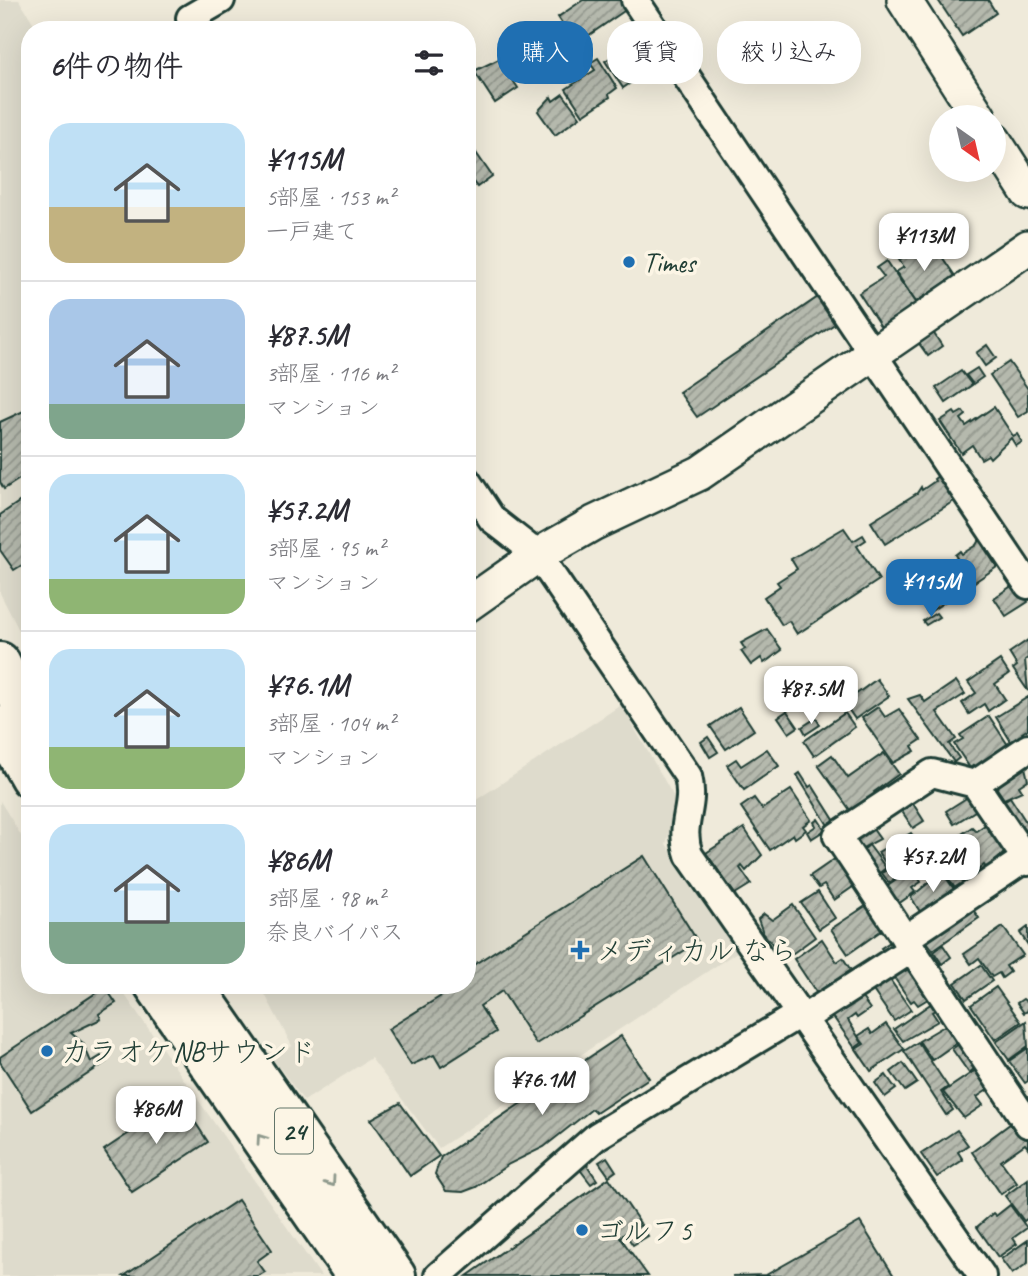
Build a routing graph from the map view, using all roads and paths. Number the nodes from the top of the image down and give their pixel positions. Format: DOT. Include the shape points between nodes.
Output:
graph roads {
  1 [pos="221,0"];
  2 [pos="635,0"];
  3 [pos="904,0"];
  4 [pos="189,16"];
  5 [pos="971,105"];
  6 [pos="1006,159"];
  7 [pos="1028,194"];
  8 [pos="1028,247"];
  9 [pos="871,353"];
  10 [pos="476,495"];
  11 [pos="538,555"];
  12 [pos="1028,585"];
  13 [pos="476,599"];
  14 [pos="0,662"];
  15 [pos="21,703"];
  16 [pos="0,725"];
  17 [pos="1028,748"];
  18 [pos="21,762"];
  19 [pos="975,784"];
  20 [pos="1027,860"];
  21 [pos="909,944"];
  22 [pos="160,994"];
  23 [pos="200,994"];
  24 [pos="803,1016"];
  25 [pos="1025,1112"];
  26 [pos="356,1276"];
  27 [pos="397,1276"];
  28 [pos="438,1276"];
  29 [pos="982,1276"];
  1 -- 4 [label="street"];
  2 -- 9 [label="street"];
  3 -- 5 [label="street"];
  6 -- 7 [label="street"];
  8 -- 9 [label="street"];
  9 -- 11 [label="street" via="700,474 594,523"];
  9 -- 12 [label="street"];
  10 -- 11 [label="street" via="492,519"];
  11 -- 13 [label="street"];
  11 -- 24 [label="street" via="688,776 693,797 682,836 689,855"];
  14 -- 15 [label="highway"];
  16 -- 18 [label="highway"];
  17 -- 19 [label="street"];
  19 -- 20 [label="street"];
  19 -- 21 [label="street" via="932,773 837,836"];
  20 -- 21 [label="street"];
  21 -- 24 [label="street"];
  21 -- 25 [label="street"];
  26 -- 22 [label="highway, 24, one-way"];
  23 -- 27 [label="highway, 24, one-way"];
  24 -- 28 [label="street" via="597,1136"];
  24 -- 29 [label="street"];
}
